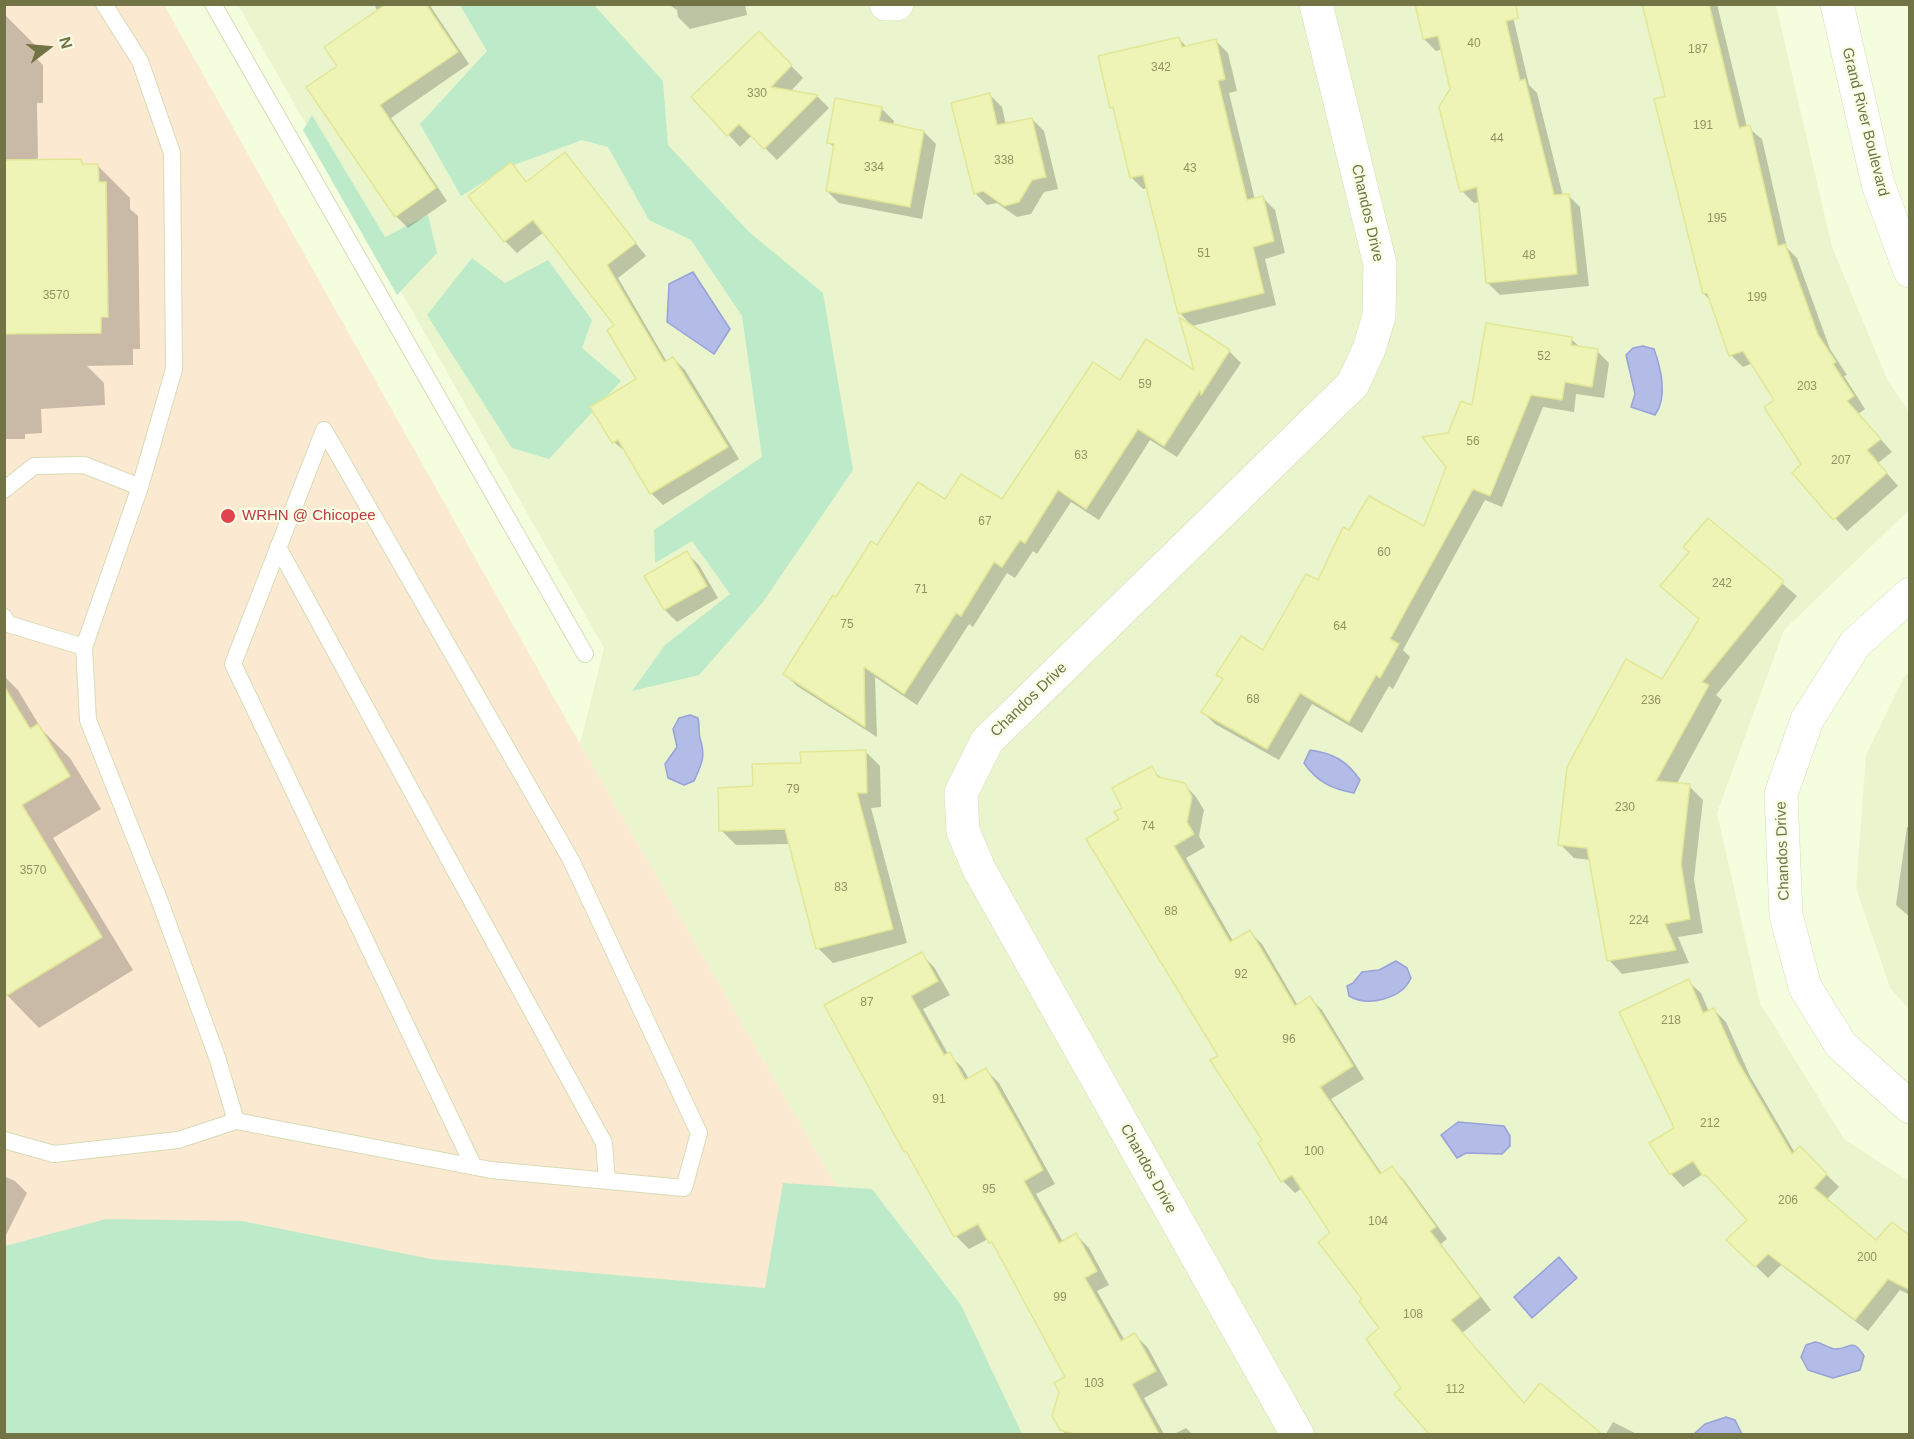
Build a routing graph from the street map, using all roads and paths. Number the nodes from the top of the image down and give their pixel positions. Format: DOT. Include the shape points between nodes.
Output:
graph roads {
  1 [pos="104,4"];
  2 [pos="213,4"];
  3 [pos="886,4"];
  4 [pos="897,4"];
  5 [pos="1316,4"];
  6 [pos="1837,4"];
  7 [pos="1910,271"];
  8 [pos="140,487"];
  9 [pos="4,490"];
  10 [pos="278,547"];
  11 [pos="1910,594"];
  12 [pos="4,617"];
  13 [pos="84,647"];
  14 [pos="585,654"];
  15 [pos="1910,1107"];
  16 [pos="236,1120"];
  17 [pos="4,1140"];
  18 [pos="473,1165"];
  19 [pos="607,1181"];
  20 [pos="1297,1434"];
  1 -- 8 [label="lane" via="140,61 172,153 174,369"];
  2 -- 14 [label="lane"];
  3 -- 4 [label="street"];
  5 -- 20 [label="street, Chandos Drive" via="1380,264 1379,316 1369,350 1353,384 987,741 961,793 963,831 979,869"];
  6 -- 7 [label="street, Grand River Boulevard" via="1878,184"];
  8 -- 9 [label="lane" via="84,465 34,466"];
  8 -- 13 [label="lane"];
  10 -- 18 [label="lane" via="233,664"];
  10 -- 19 [label="lane" via="604,1143"];
  10 -- 19 [label="lane" via="324,430 571,860 699,1133 684,1188"];
  11 -- 15 [label="street, Chandos Drive" via="1855,644 1807,720 1781,794 1786,915 1805,987 1841,1045"];
  12 -- 13 [label="lane" via="8,624"];
  13 -- 16 [label="lane" via="88,720 159,899 217,1056"];
  16 -- 17 [label="lane" via="178,1140 54,1154"];
  16 -- 18 [label="lane"];
  18 -- 19 [label="lane"];
}
